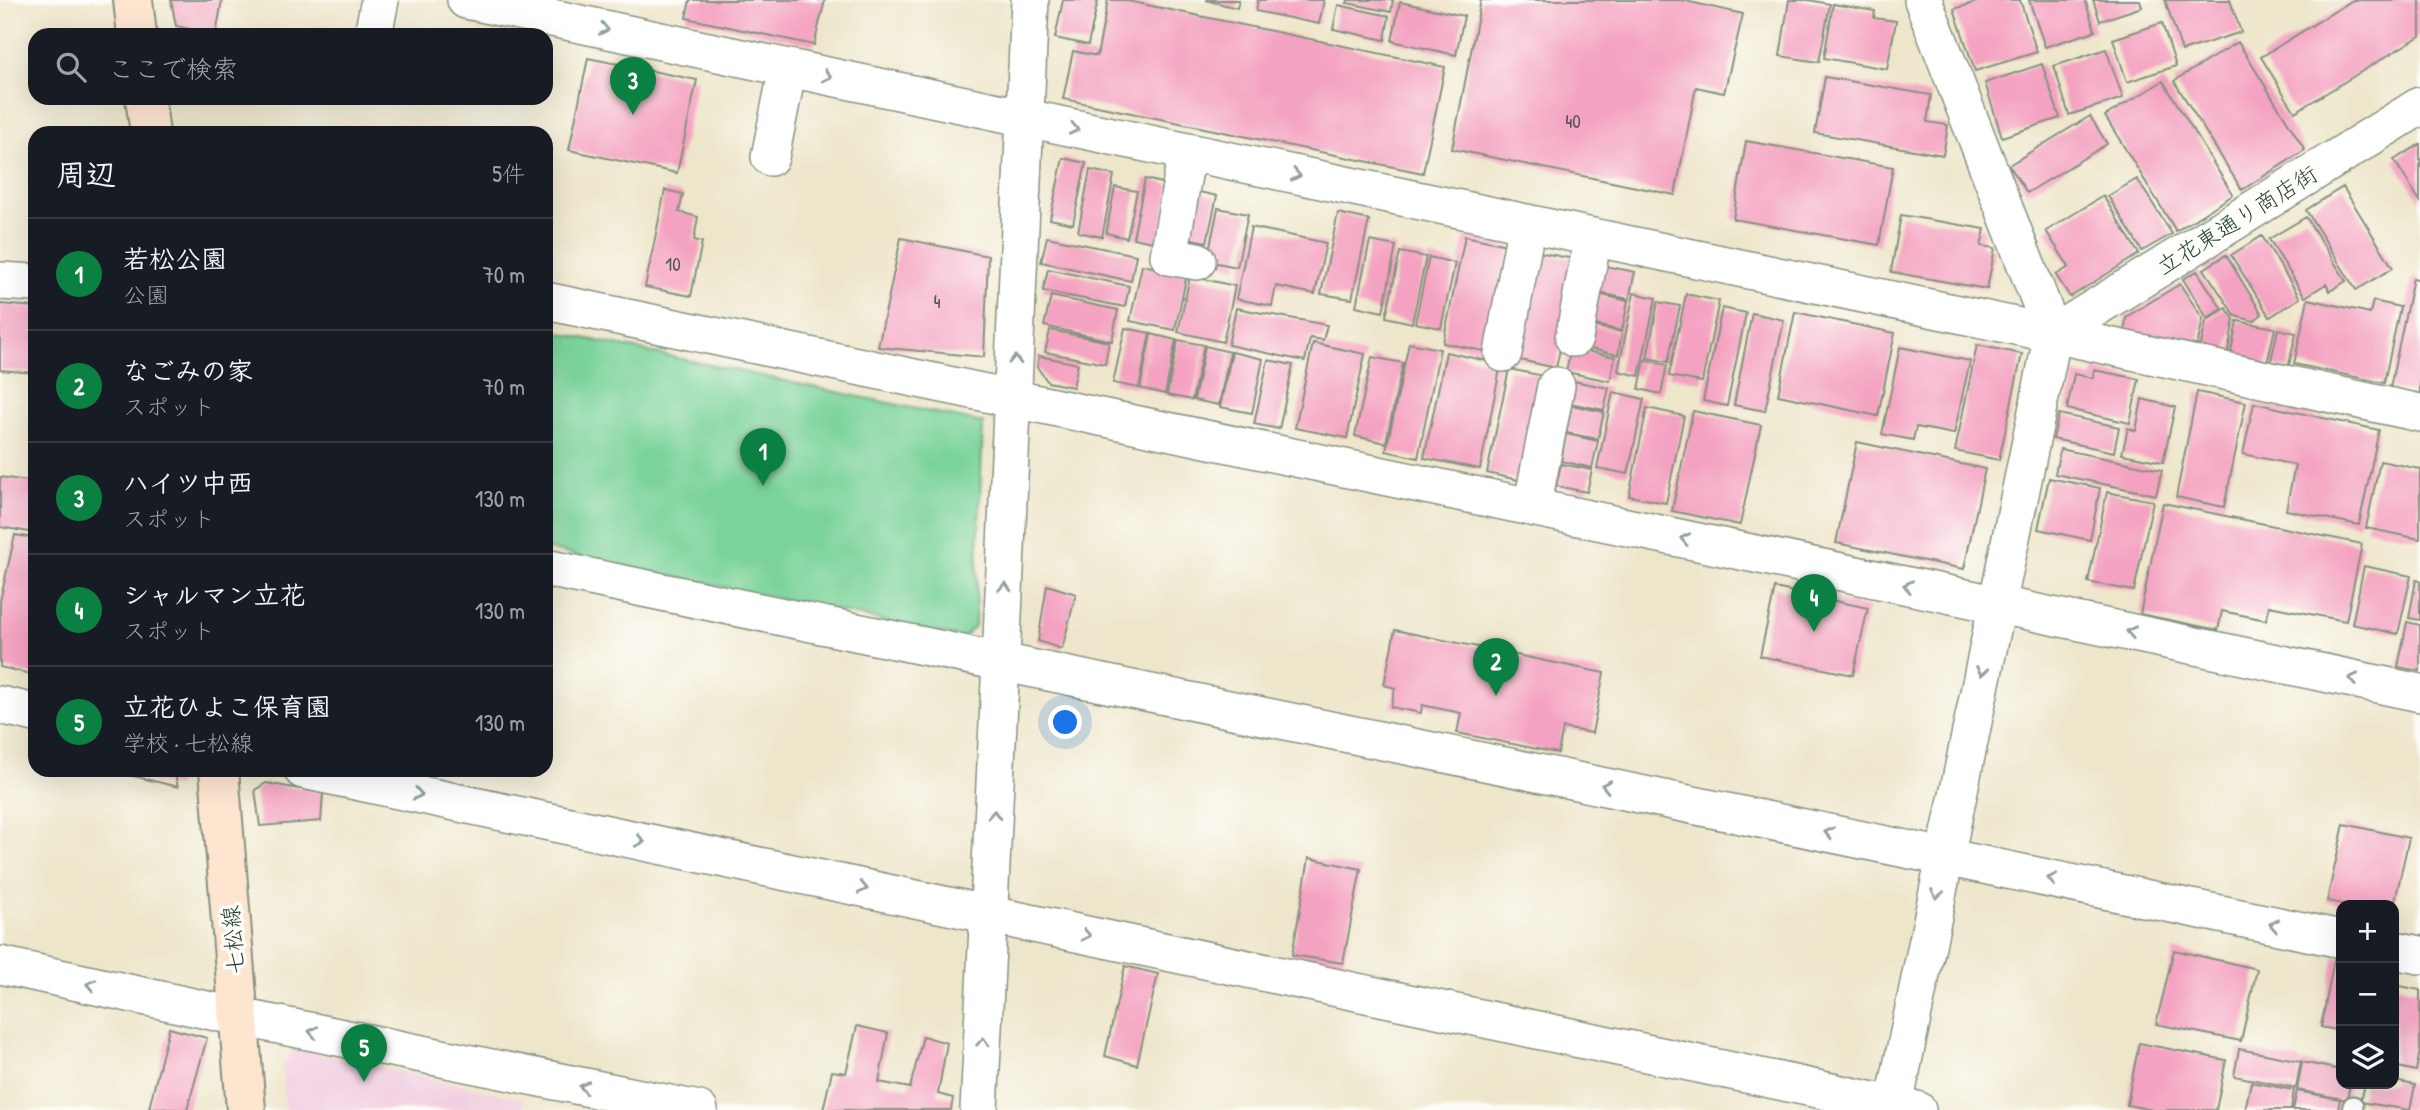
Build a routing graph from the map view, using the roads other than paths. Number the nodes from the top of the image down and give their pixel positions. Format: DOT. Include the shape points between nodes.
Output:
graph roads {
  1 [pos="133,0"];
  2 [pos="380,0"];
  3 [pos="466,0"];
  4 [pos="1030,0"];
  5 [pos="1923,0"];
  6 [pos="559,10"];
  7 [pos="136,28"];
  8 [pos="374,28"];
  9 [pos="788,68"];
  10 [pos="146,105"];
  11 [pos="2420,106"];
  12 [pos="1025,118"];
  13 [pos="149,126"];
  14 [pos="1187,152"];
  15 [pos="770,157"];
  16 [pos="1527,223"];
  17 [pos="1593,237"];
  18 [pos="1196,261"];
  19 [pos="0,281"];
  20 [pos="28,283"];
  21 [pos="553,302"];
  22 [pos="2053,334"];
  23 [pos="1574,338"];
  24 [pos="1503,353"];
  25 [pos="1556,386"];
  26 [pos="1013,399"];
  27 [pos="2420,413"];
  28 [pos="1532,507"];
  29 [pos="553,569"];
  30 [pos="1996,604"];
  31 [pos="1002,661"];
  32 [pos="2420,693"];
  33 [pos="0,705"];
  34 [pos="28,711"];
  35 [pos="220,777"];
  36 [pos="336,777"];
  37 [pos="1945,857"];
  38 [pos="989,914"];
  39 [pos="2336,938"];
  40 [pos="2399,951"];
  41 [pos="2420,955"];
  42 [pos="0,965"];
  43 [pos="239,1017"];
  44 [pos="1902,1108"];
  45 [pos="246,1110"];
  46 [pos="699,1110"];
  47 [pos="979,1110"];
  1 -- 7 [label="street"];
  2 -- 8 [label="street"];
  3 -- 6 [label="street"];
  4 -- 12 [label="street"];
  5 -- 22 [label="street"];
  6 -- 9 [label="street, one-way"];
  9 -- 12 [label="street, one-way"];
  9 -- 15 [label="street"];
  10 -- 13 [label="street"];
  11 -- 22 [label="street, 立花東通り商店街"];
  12 -- 14 [label="street, one-way"];
  26 -- 12 [label="street, one-way"];
  14 -- 16 [label="street, one-way"];
  14 -- 18 [label="street" via="1169,256"];
  16 -- 17 [label="street"];
  16 -- 24 [label="street"];
  17 -- 22 [label="street"];
  17 -- 23 [label="street"];
  19 -- 20 [label="street"];
  21 -- 26 [label="street"];
  22 -- 27 [label="street"];
  22 -- 30 [label="street"];
  25 -- 28 [label="street"];
  26 -- 28 [label="street"];
  31 -- 26 [label="street, one-way"];
  30 -- 28 [label="street, one-way"];
  29 -- 31 [label="street"];
  32 -- 30 [label="street, one-way"];
  30 -- 37 [label="street, one-way"];
  37 -- 31 [label="street, one-way"];
  38 -- 31 [label="street, one-way"];
  33 -- 34 [label="street"];
  35 -- 43 [label="street, 七松線"];
  36 -- 38 [label="street, one-way"];
  39 -- 37 [label="street, one-way"];
  37 -- 44 [label="street, one-way"];
  38 -- 44 [label="street, one-way"];
  47 -- 38 [label="street, one-way"];
  40 -- 41 [label="street"];
  43 -- 42 [label="street, one-way"];
  43 -- 45 [label="street, 七松線"];
  46 -- 43 [label="street, one-way"];
}
